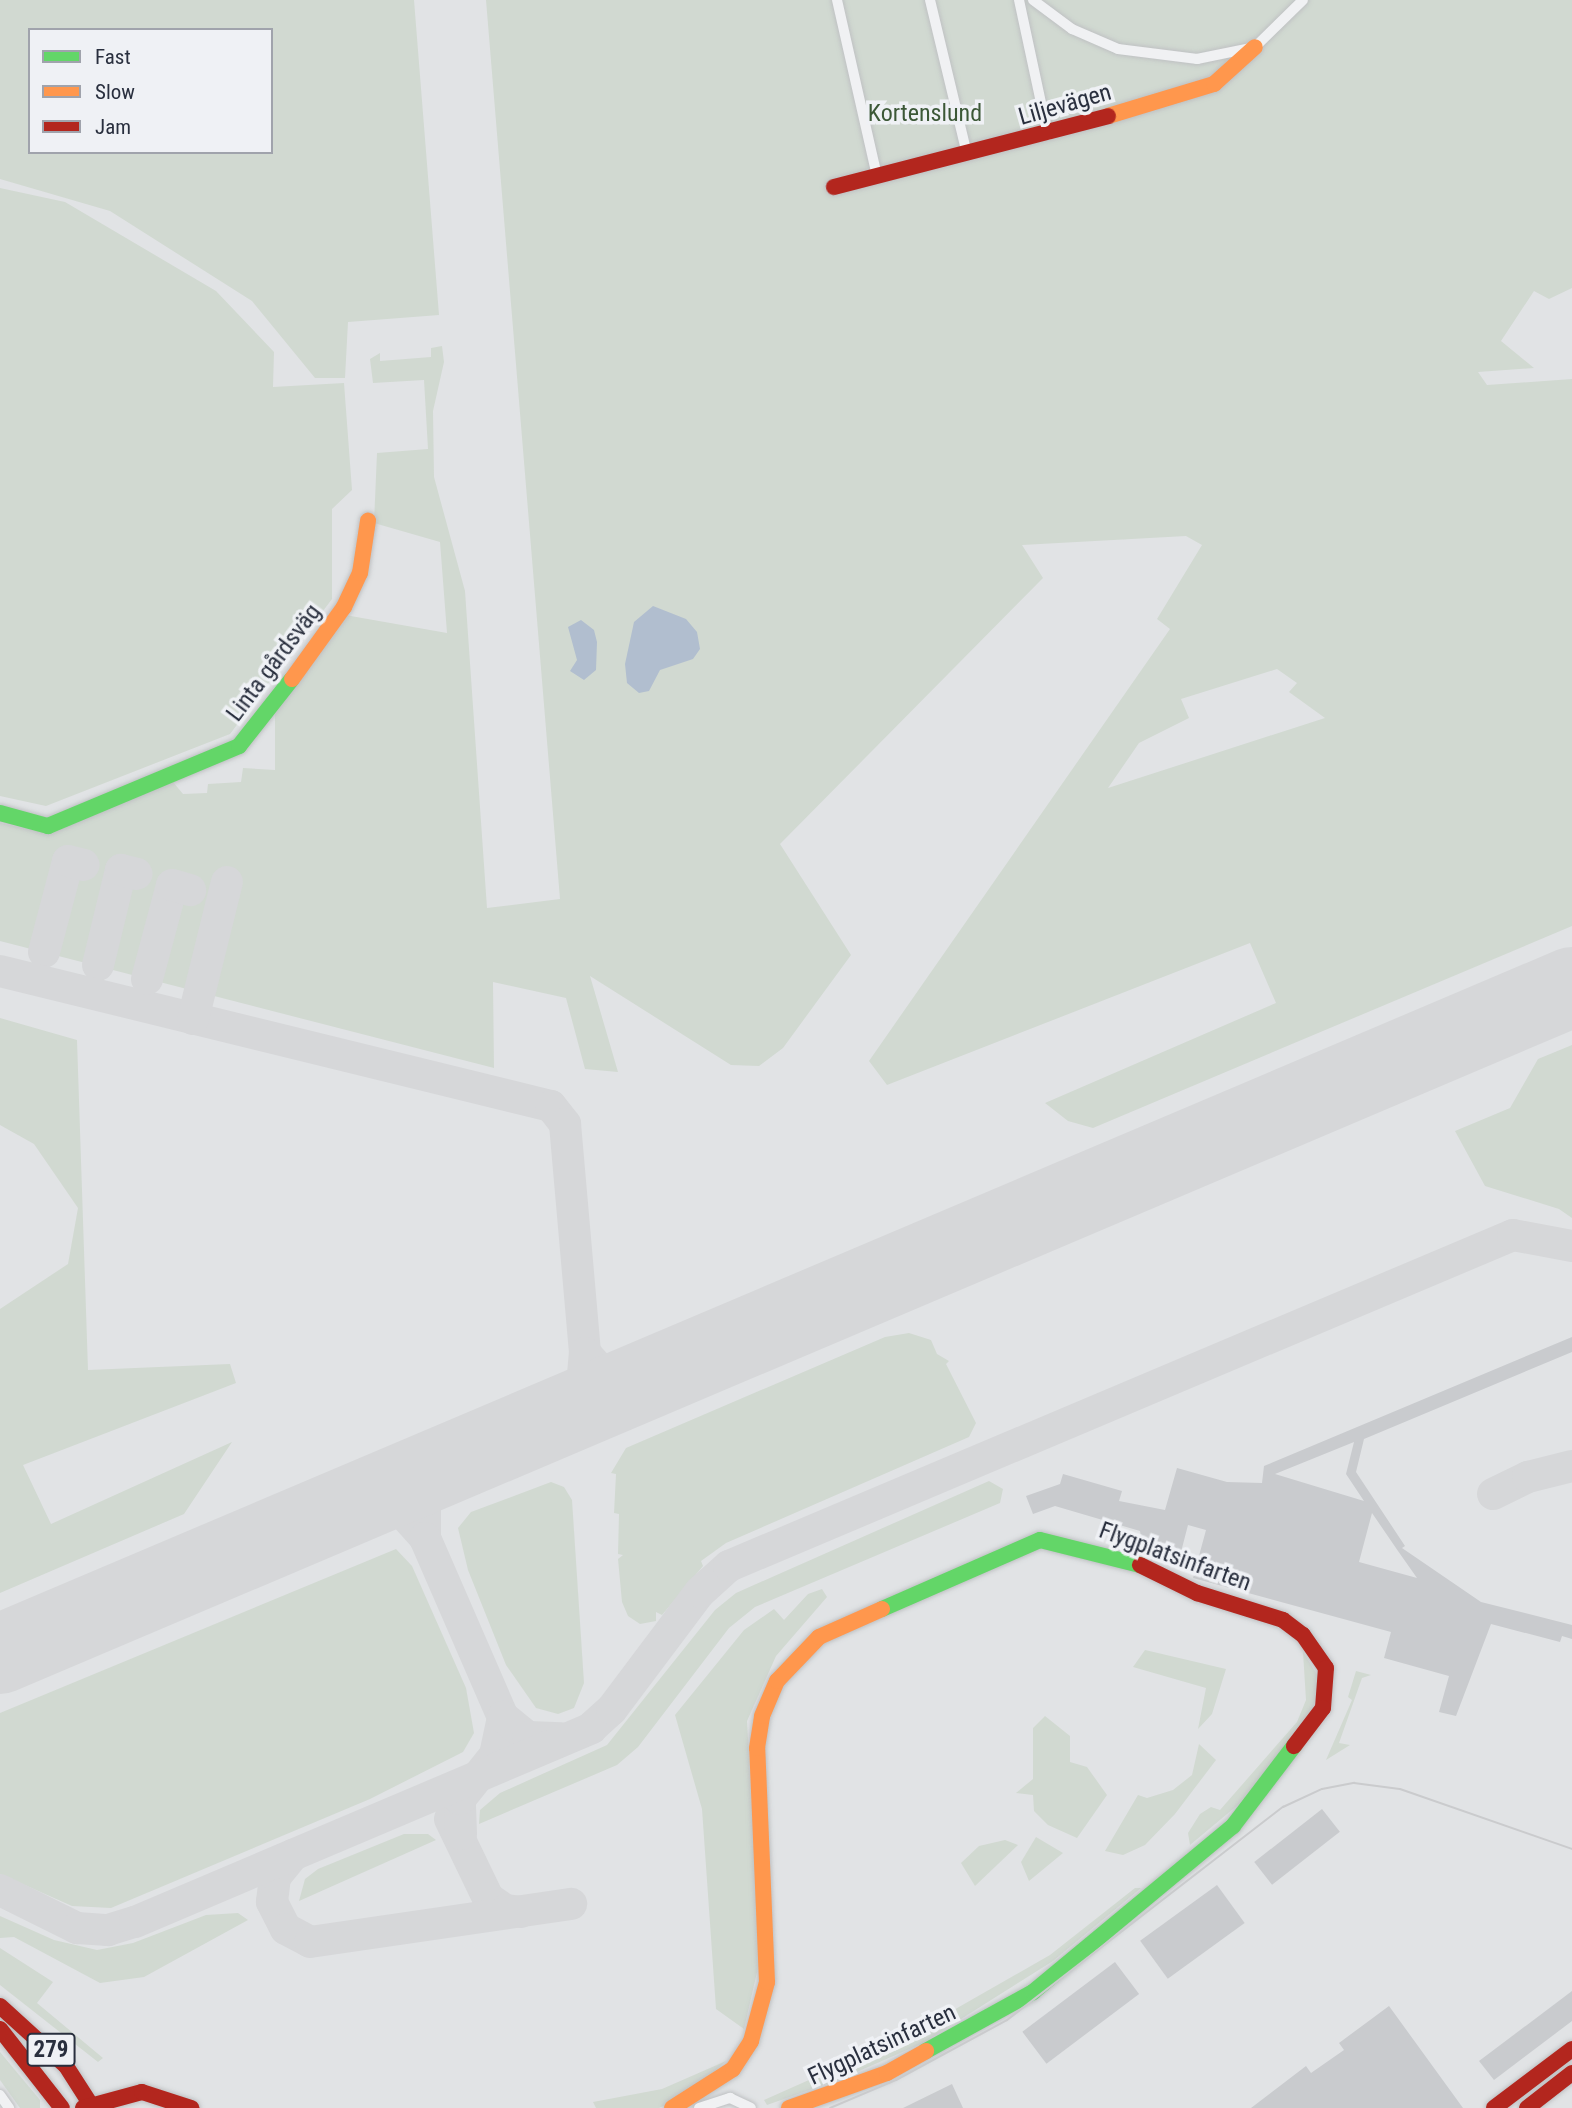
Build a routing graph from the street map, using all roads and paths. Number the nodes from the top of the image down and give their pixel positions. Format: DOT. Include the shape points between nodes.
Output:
graph roads {
  1 [pos="837,0"];
  2 [pos="930,0"];
  3 [pos="1019,0"];
  4 [pos="1033,0"];
  5 [pos="1303,0"];
  6 [pos="1255,47"];
  7 [pos="1048,135"];
  8 [pos="967,154"];
  9 [pos="877,176"];
  10 [pos="834,187"];
  11 [pos="368,521"];
  12 [pos="0,813"];
  13 [pos="0,2006"];
  14 [pos="0,2029"];
  15 [pos="1572,2049"];
  16 [pos="1572,2073"];
  17 [pos="0,2095"];
  18 [pos="89,2107"];
  19 [pos="9,2108"];
  20 [pos="62,2108"];
  21 [pos="188,2108"];
  22 [pos="672,2108"];
  23 [pos="699,2108"];
  24 [pos="751,2108"];
  25 [pos="789,2108"];
  26 [pos="1494,2108"];
  27 [pos="1527,2108"];
  1 -- 9 [label="street"];
  2 -- 8 [label="street"];
  3 -- 7 [label="street"];
  4 -- 6 [label="street" via="1072,29 1118,49 1196,59"];
  5 -- 6 [label="street"];
  6 -- 7 [label="street, Liljevägen" via="1214,84"];
  7 -- 8 [label="street, Liljevägen"];
  8 -- 9 [label="street, Liljevägen"];
  9 -- 10 [label="street, Liljevägen"];
  11 -- 12 [label="street, Linta gårdsväg" via="360,573 344,607 253,734 239,746 48,826"];
  13 -- 18 [label="street, 279" via="66,2066"];
  14 -- 20 [label="street, 279"];
  15 -- 26 [label="street"];
  16 -- 27 [label="street"];
  17 -- 19 [label="street"];
  18 -- 21 [label="street" via="142,2092 172,2098"];
  22 -- 25 [label="street, Flygplatsinfarten" via="733,2068 751,2041 767,1982 757,1748 762,1716 777,1681 819,1637 1040,1539 1135,1563 1197,1593 1283,1620 1303,1635 1326,1668 1323,1708 1233,1826 1032,1992 887,2073"];
  23 -- 24 [label="street" via="730,2098"];
}
